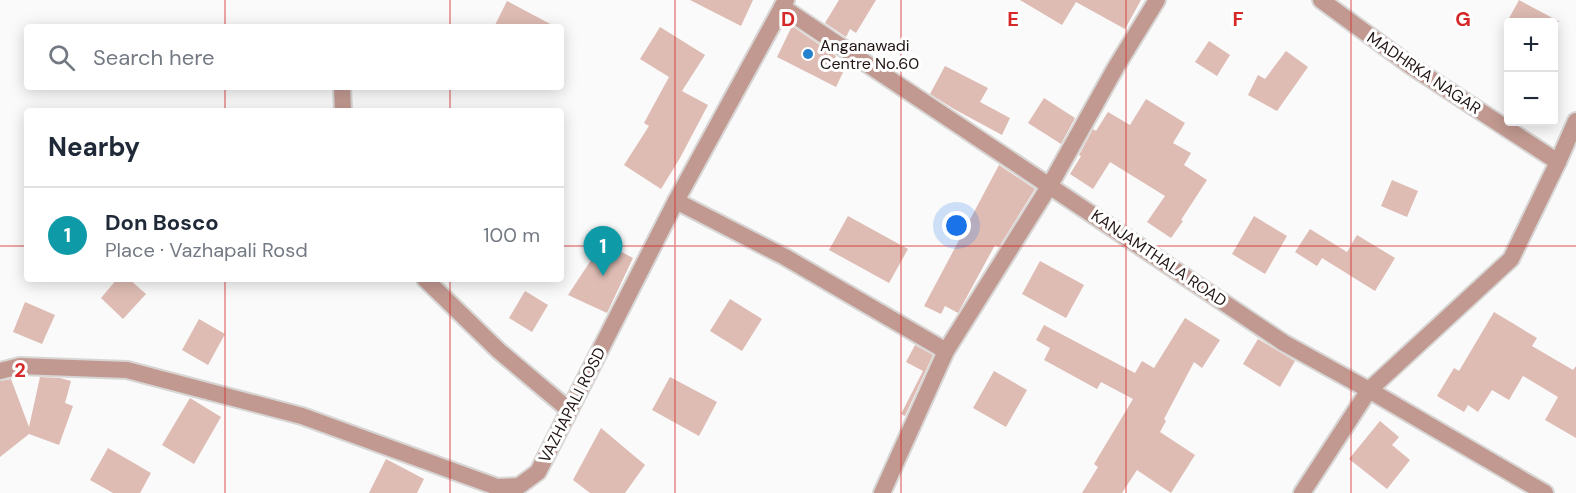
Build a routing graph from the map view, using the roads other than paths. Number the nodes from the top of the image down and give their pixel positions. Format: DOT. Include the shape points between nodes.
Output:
graph roads {
  1 [pos="1157,0"];
  2 [pos="1321,0"];
  3 [pos="784,3"];
  4 [pos="342,90"];
  5 [pos="343,108"];
  6 [pos="1576,121"];
  7 [pos="1558,162"];
  8 [pos="1050,185"];
  9 [pos="676,201"];
  10 [pos="428,282"];
  11 [pos="946,351"];
  12 [pos="0,371"];
  13 [pos="1370,390"];
  14 [pos="569,410"];
  15 [pos="496,490"];
  16 [pos="882,493"];
  17 [pos="1302,493"];
  18 [pos="1545,493"];
  1 -- 8 [label="street"];
  2 -- 7 [label="street, MADHRKA NAGAR" via="1411,66"];
  3 -- 8 [label="street, KANJAMTHALA ROAD"];
  3 -- 9 [label="street, VAZHAPALI ROSD"];
  4 -- 5 [label="street"];
  6 -- 7 [label="street"];
  7 -- 13 [label="street" via="1511,259"];
  8 -- 11 [label="street"];
  8 -- 13 [label="street, KANJAMTHALA ROAD" via="1284,343"];
  9 -- 11 [label="street" via="786,257"];
  9 -- 14 [label="street, VAZHAPALI ROSD"];
  10 -- 14 [label="street" via="498,351"];
  11 -- 16 [label="street"];
  12 -- 15 [label="street, VAZHAPALI ROSD" via="20,366 128,370 302,416"];
  13 -- 17 [label="street"];
  13 -- 18 [label="street, KANJAMTHALA ROAD"];
  14 -- 15 [label="street, VAZHAPALI ROSD" via="538,472 519,486"];
}
